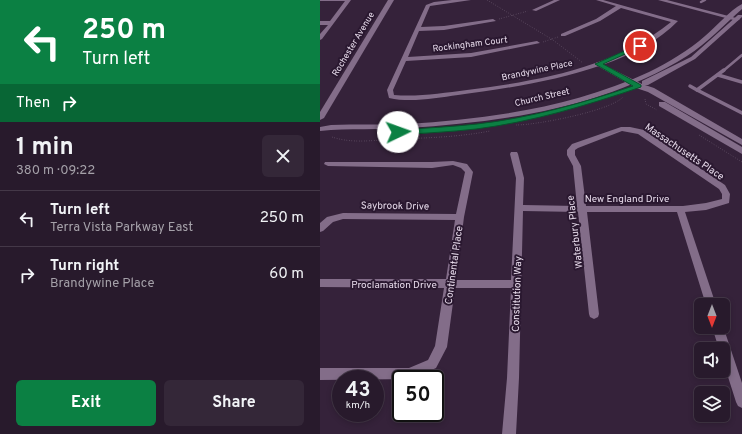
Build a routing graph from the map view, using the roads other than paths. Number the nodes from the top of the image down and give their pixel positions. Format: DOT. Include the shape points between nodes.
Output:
graph roads {
  1 [pos="320,0"];
  2 [pos="349,0"];
  3 [pos="391,0"];
  4 [pos="469,0"];
  5 [pos="558,0"];
  6 [pos="599,0"];
  7 [pos="661,0"];
  8 [pos="705,0"];
  9 [pos="701,2"];
  10 [pos="620,6"];
  11 [pos="742,6"];
  12 [pos="534,10"];
  13 [pos="739,18"];
  14 [pos="493,21"];
  15 [pos="320,23"];
  16 [pos="331,23"];
  17 [pos="418,29"];
  18 [pos="563,35"];
  19 [pos="320,38"];
  20 [pos="537,43"];
  21 [pos="741,56"];
  22 [pos="404,60"];
  23 [pos="598,64"];
  24 [pos="718,75"];
  25 [pos="742,82"];
  26 [pos="635,84"];
  27 [pos="690,86"];
  28 [pos="698,90"];
  29 [pos="742,113"];
  30 [pos="320,118"];
  31 [pos="320,130"];
  32 [pos="742,142"];
  33 [pos="571,150"];
  34 [pos="742,151"];
  35 [pos="514,154"];
  36 [pos="328,164"];
  37 [pos="726,194"];
  38 [pos="519,208"];
  39 [pos="582,209"];
  40 [pos="680,209"];
  41 [pos="460,217"];
  42 [pos="320,229"];
  43 [pos="320,283"];
  44 [pos="450,284"];
  45 [pos="517,284"];
  46 [pos="709,298"];
  47 [pos="594,314"];
  48 [pos="720,334"];
  49 [pos="320,374"];
  50 [pos="742,402"];
  51 [pos="508,434"];
  1 -- 2 [label="street"];
  2 -- 16 [label="street"];
  3 -- 30 [label="main road, Rochester Avenue"];
  4 -- 17 [label="street" via="431,4 427,7"];
  5 -- 12 [label="street"];
  6 -- 10 [label="street"];
  7 -- 13 [label="main road"];
  8 -- 9 [label="lane"];
  10 -- 18 [label="street" via="598,20"];
  10 -- 23 [label="street, Brandywine Place" via="675,21 640,46"];
  11 -- 13 [label="main road, Church Street"];
  13 -- 26 [label="main road, Church Street"];
  14 -- 17 [label="street"];
  15 -- 16 [label="street"];
  16 -- 19 [label="street"];
  17 -- 22 [label="street"];
  20 -- 22 [label="street, Rockingham Court" via="471,55"];
  21 -- 24 [label="lane"];
  22 -- 23 [label="street, Brandywine Place" via="390,90 391,97 484,90 538,80"];
  23 -- 26 [label="main road"];
  24 -- 25 [label="lane"];
  24 -- 28 [label="lane"];
  26 -- 31 [label="main road, Church Street" via="592,102 547,114 477,126 398,132 329,133"];
  26 -- 32 [label="main road" via="651,90"];
  26 -- 34 [label="main road" via="644,93"];
  27 -- 28 [label="lane"];
  28 -- 29 [label="lane"];
  33 -- 37 [label="street, Massachusetts Place" via="575,146 621,129 630,129 640,132 722,187"];
  33 -- 39 [label="street, Waterbury Place" via="570,155 577,166"];
  35 -- 38 [label="street, Constitution Way" via="520,178"];
  36 -- 41 [label="street, Continental Place" via="453,163 464,166 469,172"];
  37 -- 40 [label="street, New England Drive" via="726,201 717,205"];
  38 -- 39 [label="street, New England Drive"];
  38 -- 45 [label="street, Constitution Way"];
  39 -- 40 [label="street, New England Drive"];
  39 -- 47 [label="street, Waterbury Place"];
  40 -- 46 [label="street"];
  41 -- 42 [label="street, Saybrook Drive" via="350,216 330,219"];
  41 -- 44 [label="street, Continental Place"];
  43 -- 44 [label="street, Proclamation Drive"];
  44 -- 45 [label="street, Proclamation Drive"];
  44 -- 49 [label="street, Continental Place" via="441,347 432,364 410,374"];
  45 -- 51 [label="street, Constitution Way"];
  48 -- 50 [label="street"];
}
